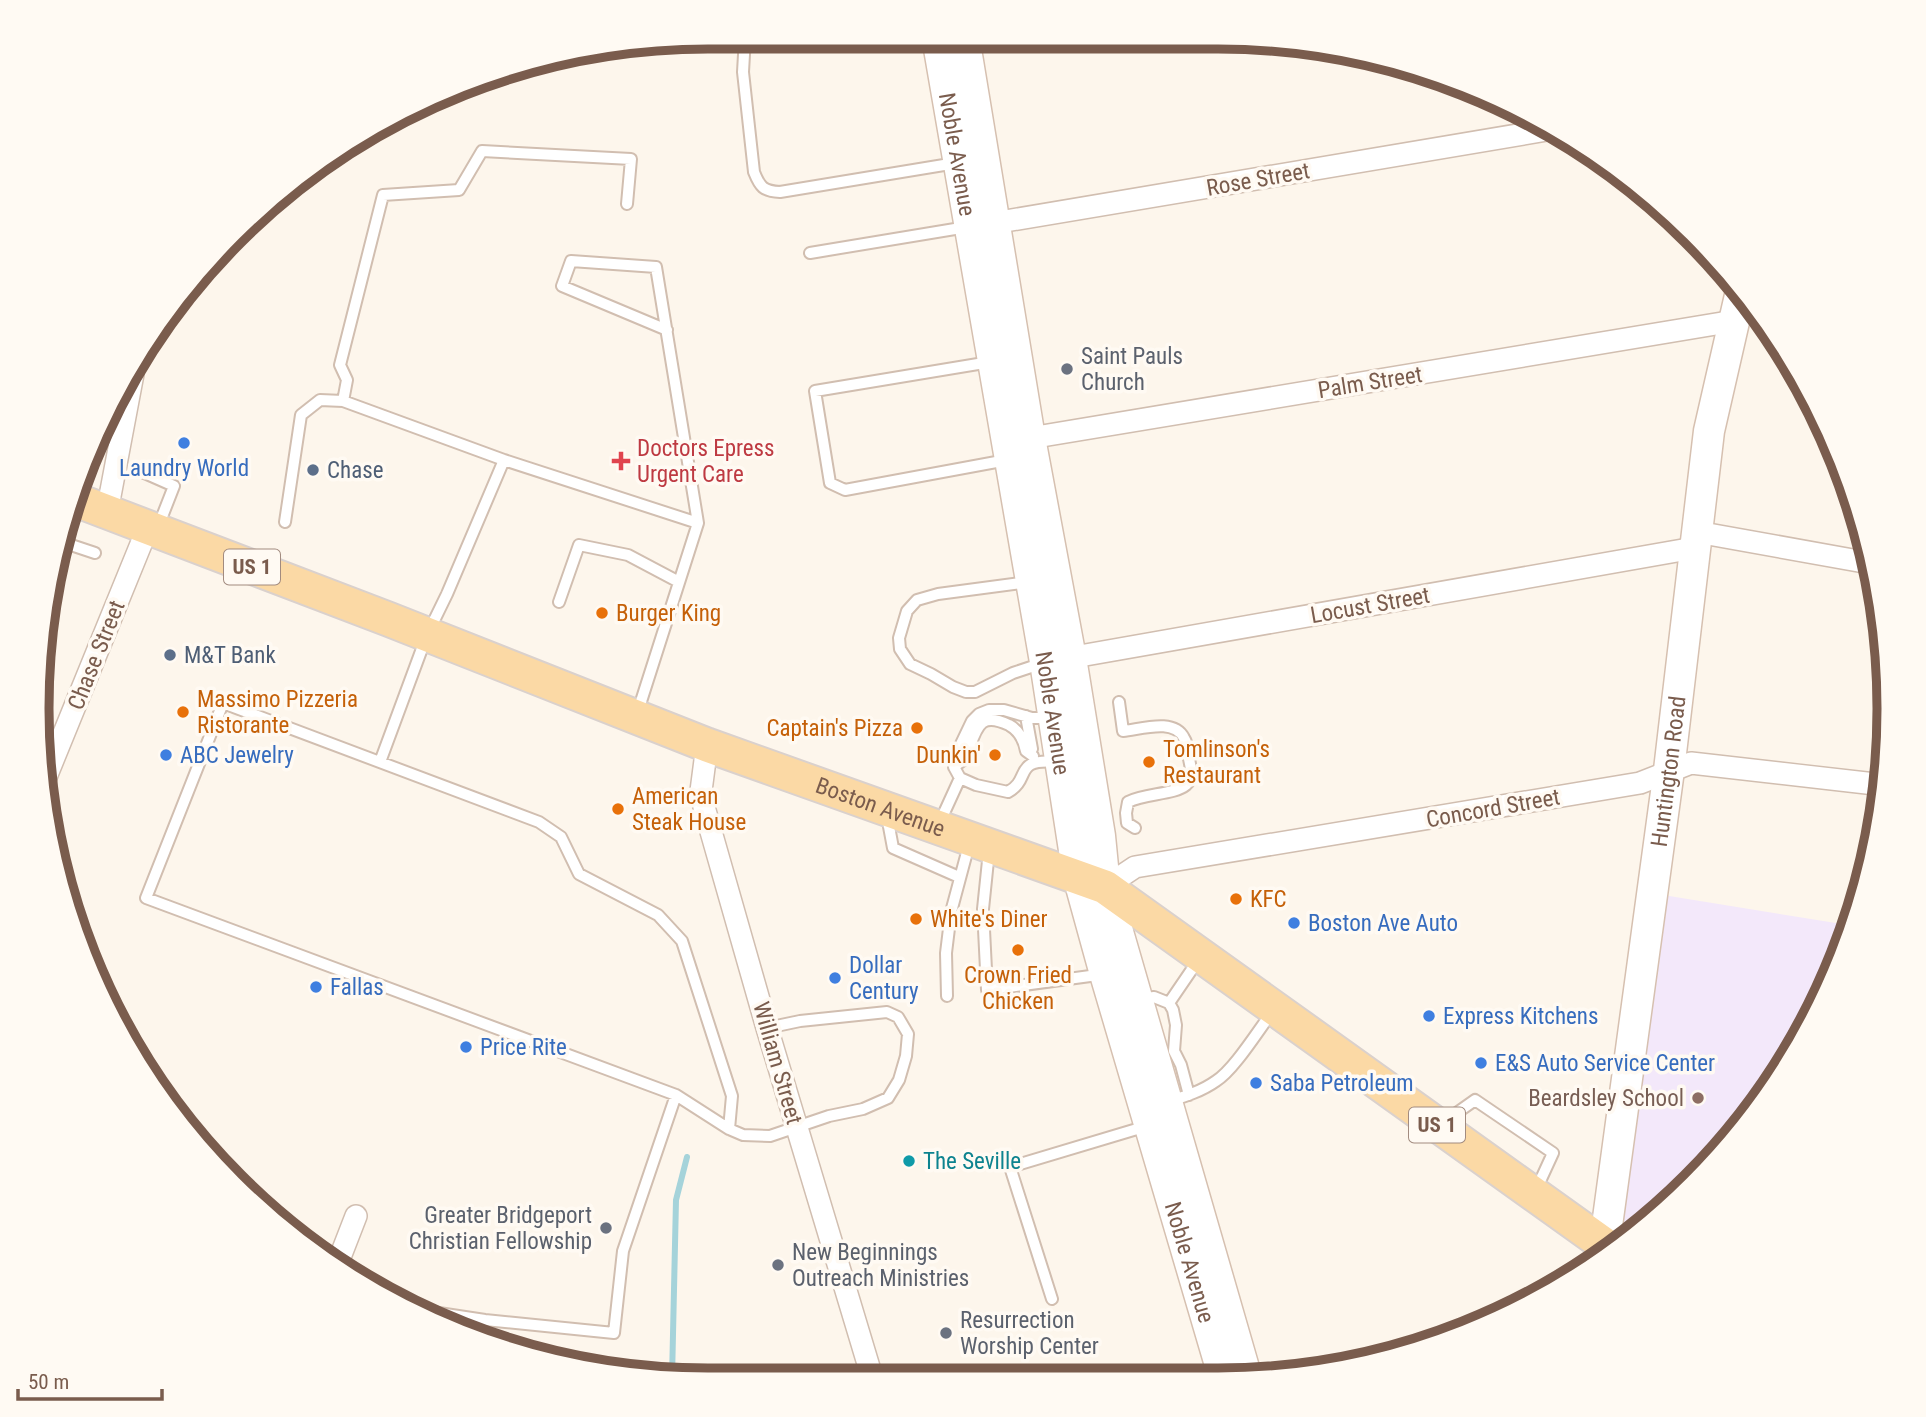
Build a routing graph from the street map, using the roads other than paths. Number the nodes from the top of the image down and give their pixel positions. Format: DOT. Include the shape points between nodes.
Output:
graph roads {
  1 [pos="744,49"];
  2 [pos="939,49"];
  3 [pos="965,49"];
  4 [pos="1537,132"];
  5 [pos="958,162"];
  6 [pos="627,204"];
  7 [pos="983,225"];
  8 [pos="810,253"];
  9 [pos="1738,303"];
  10 [pos="1734,321"];
  11 [pos="667,330"];
  12 [pos="1005,360"];
  13 [pos="343,401"];
  14 [pos="114,423"];
  15 [pos="1015,447"];
  16 [pos="504,460"];
  17 [pos="140,471"];
  18 [pos="82,502"];
  19 [pos="107,512"];
  20 [pos="285,522"];
  21 [pos="698,523"];
  22 [pos="153,529"];
  23 [pos="1695,540"];
  24 [pos="70,545"];
  25 [pos="95,553"];
  26 [pos="1860,561"];
  27 [pos="1031,581"];
  28 [pos="679,582"];
  29 [pos="559,602"];
  30 [pos="427,635"];
  31 [pos="1058,660"];
  32 [pos="1119,702"];
  33 [pos="1040,717"];
  34 [pos="636,718"];
  35 [pos="707,745"];
  36 [pos="1043,760"];
  37 [pos="380,762"];
  38 [pos="51,765"];
  39 [pos="954,767"];
  40 [pos="1669,771"];
  41 [pos="960,778"];
  42 [pos="1872,784"];
  43 [pos="886,808"];
  44 [pos="937,827"];
  45 [pos="1135,828"];
  46 [pos="980,842"];
  47 [pos="960,877"];
  48 [pos="1091,882"];
  49 [pos="1201,956"];
  50 [pos="1105,974"];
  51 [pos="947,996"];
  52 [pos="1138,1000"];
  53 [pos="1169,1003"];
  54 [pos="1275,1008"];
  55 [pos="767,1028"];
  56 [pos="676,1095"];
  57 [pos="1178,1098"];
  58 [pos="1150,1125"];
  59 [pos="1439,1125"];
  60 [pos="796,1126"];
  61 [pos="729,1129"];
  62 [pos="1534,1194"];
  63 [pos="356,1216"];
  64 [pos="1608,1240"];
  65 [pos="1601,1245"];
  66 [pos="341,1256"];
  67 [pos="1052,1299"];
  68 [pos="448,1314"];
  69 [pos="1245,1367"];
  70 [pos="869,1368"];
  71 [pos="1221,1368"];
  1 -- 5 [label="lane" via="754,172 768,192"];
  2 -- 5 [label="main road, Noble Avenue"];
  3 -- 7 [label="main road, Noble Avenue"];
  4 -- 7 [label="street, Rose Street"];
  5 -- 7 [label="main road, Noble Avenue"];
  6 -- 13 [label="lane" via="631,159 482,152 459,190 383,195 340,365 346,380"];
  7 -- 8 [label="lane"];
  7 -- 12 [label="main road, Noble Avenue"];
  9 -- 10 [label="main road, Huntington Road"];
  10 -- 15 [label="street, Palm Street"];
  10 -- 23 [label="main road, Huntington Road" via="1709,431"];
  11 -- 11 [label="lane" via="656,267 571,261 562,286"];
  11 -- 21 [label="lane"];
  12 -- 15 [label="main road, Noble Avenue"];
  12 -- 15 [label="lane" via="815,391 830,483 845,490"];
  13 -- 16 [label="lane"];
  13 -- 20 [label="lane" via="320,400 301,415"];
  14 -- 19 [label="street"];
  15 -- 27 [label="main road, Noble Avenue"];
  15 -- 31 [label="main road, Noble Avenue"];
  16 -- 21 [label="lane"];
  16 -- 30 [label="lane"];
  17 -- 22 [label="lane" via="174,486"];
  18 -- 19 [label="main road, Boston Avenue / US 1"];
  19 -- 22 [label="main road, Boston Avenue / US 1"];
  21 -- 28 [label="lane"];
  22 -- 30 [label="main road, Boston Avenue / US 1"];
  22 -- 38 [label="street, Chase Street"];
  23 -- 26 [label="street"];
  23 -- 31 [label="street, Locust Street"];
  23 -- 40 [label="main road, Huntington Road"];
  24 -- 25 [label="lane"];
  27 -- 31 [label="main road, Noble Avenue"];
  27 -- 31 [label="lane" via="917,600 907,611 900,649 910,664 966,692"];
  28 -- 29 [label="lane" via="628,555 579,545"];
  28 -- 34 [label="lane"];
  30 -- 34 [label="main road, Boston Avenue / US 1"];
  30 -- 37 [label="lane"];
  31 -- 33 [label="main road, Noble Avenue"];
  31 -- 48 [label="main road, Noble Avenue" via="1100,836"];
  32 -- 45 [label="lane" via="1124,731 1170,726 1179,730 1186,740 1192,775 1188,784 1178,789 1128,802 1127,823"];
  33 -- 36 [label="main road, Noble Avenue"];
  33 -- 39 [label="lane" via="1004,710 979,713"];
  34 -- 35 [label="main road, Boston Avenue / US 1"];
  35 -- 43 [label="main road, Boston Avenue / US 1"];
  35 -- 55 [label="street, William Street" via="701,791 704,807"];
  36 -- 39 [label="lane" via="1026,751 1012,727 987,720 976,730 967,757"];
  36 -- 41 [label="lane" via="1025,768 1008,792"];
  36 -- 48 [label="main road, Noble Avenue"];
  37 -- 56 [label="lane" via="223,703 146,898"];
  37 -- 61 [label="lane" via="539,822 561,837 579,874 658,915 681,941 732,1096"];
  39 -- 41 [label="lane"];
  40 -- 42 [label="street, Concord Street" via="1691,763"];
  40 -- 48 [label="street, Concord Street" via="1640,783 1135,867"];
  40 -- 64 [label="main road, Huntington Road"];
  41 -- 44 [label="lane"];
  43 -- 44 [label="main road, Boston Avenue / US 1"];
  43 -- 47 [label="lane" via="893,848"];
  44 -- 46 [label="main road, Boston Avenue / US 1"];
  46 -- 47 [label="lane"];
  46 -- 48 [label="main road, Boston Avenue / US 1"];
  46 -- 50 [label="lane" via="988,990"];
  47 -- 51 [label="lane" via="946,953"];
  48 -- 49 [label="main road, Boston Avenue / US 1"];
  48 -- 50 [label="main road, Noble Avenue"];
  48 -- 52 [label="main road, Noble Avenue"];
  49 -- 53 [label="lane"];
  49 -- 54 [label="main road, Boston Avenue / US 1"];
  50 -- 58 [label="main road, Noble Avenue"];
  52 -- 53 [label="lane" via="1154,997"];
  52 -- 57 [label="main road, Noble Avenue"];
  53 -- 57 [label="lane" via="1176,1025 1174,1051 1181,1065"];
  54 -- 57 [label="lane" via="1219,1080"];
  54 -- 59 [label="main road, Boston Avenue / US 1"];
  55 -- 60 [label="street, William Street"];
  55 -- 60 [label="lane" via="887,1012 898,1017 908,1034 899,1080 888,1098"];
  56 -- 61 [label="lane"];
  56 -- 68 [label="lane" via="623,1251 614,1334"];
  57 -- 69 [label="main road, Noble Avenue"];
  58 -- 67 [label="lane" via="1010,1167"];
  58 -- 71 [label="main road, Noble Avenue"];
  59 -- 62 [label="main road, Boston Avenue / US 1"];
  59 -- 62 [label="lane" via="1475,1100 1553,1153"];
  60 -- 61 [label="lane" via="770,1136 743,1135"];
  60 -- 70 [label="street, William Street"];
  62 -- 65 [label="main road, Boston Avenue / US 1"];
  63 -- 66 [label="street"];
}
